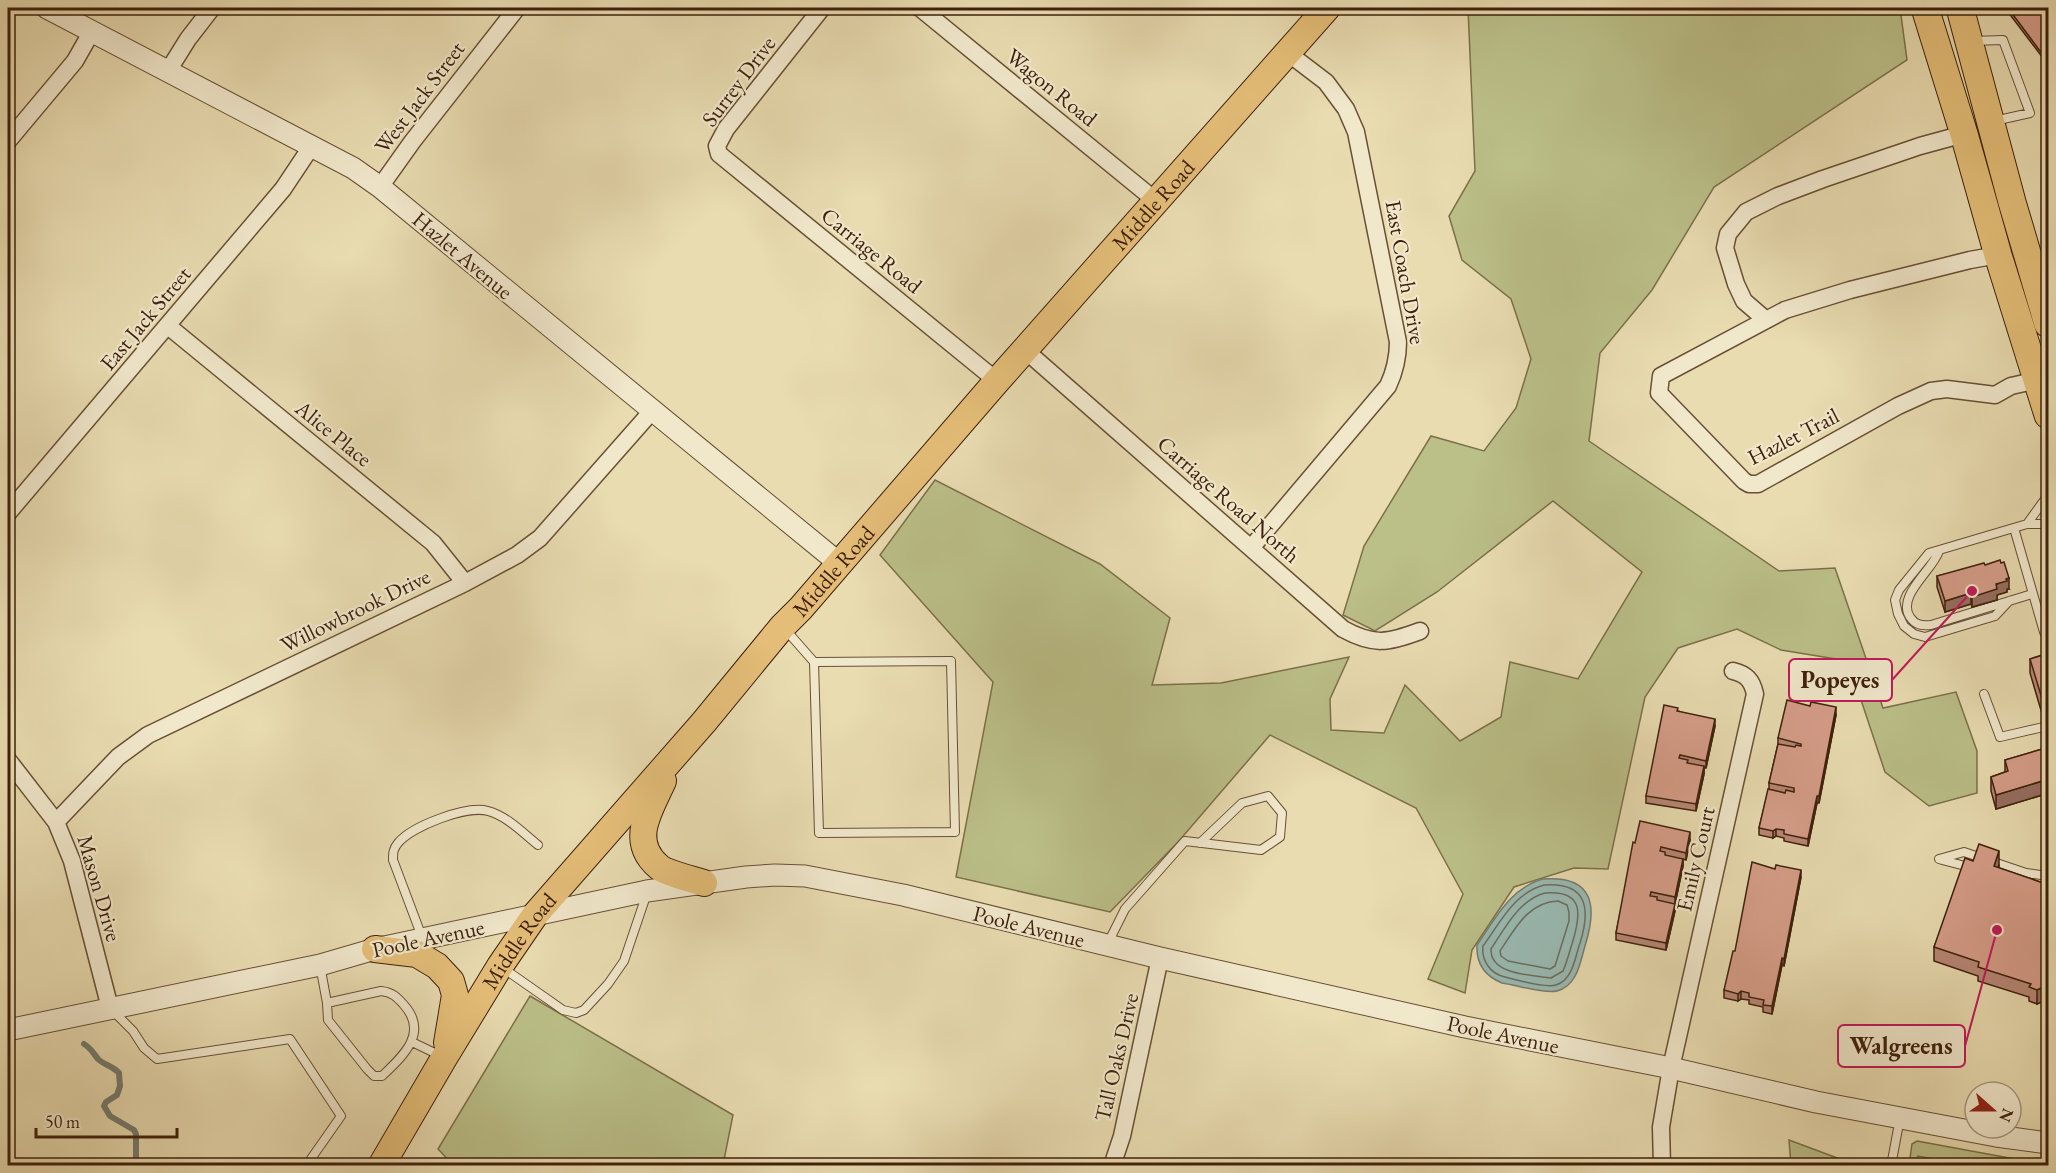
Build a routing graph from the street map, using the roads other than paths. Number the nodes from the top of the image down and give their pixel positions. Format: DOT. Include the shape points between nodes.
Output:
graph roads {
  1 [pos="47,8"];
  2 [pos="212,8"];
  3 [pos="517,8"];
  4 [pos="822,8"];
  5 [pos="920,8"];
  6 [pos="1327,8"];
  7 [pos="1924,8"];
  8 [pos="1960,8"];
  9 [pos="92,31"];
  10 [pos="1969,41"];
  11 [pos="1288,53"];
  12 [pos="168,71"];
  13 [pos="1990,122"];
  14 [pos="1964,134"];
  15 [pos="8,141"];
  16 [pos="311,147"];
  17 [pos="719,154"];
  18 [pos="380,187"];
  19 [pos="1156,201"];
  20 [pos="1998,255"];
  21 [pos="1766,320"];
  22 [pos="2049,324"];
  23 [pos="168,326"];
  24 [pos="1025,350"];
  25 [pos="2037,380"];
  26 [pos="997,381"];
  27 [pos="652,411"];
  28 [pos="2049,415"];
  29 [pos="2049,495"];
  30 [pos="8,513"];
  31 [pos="2027,524"];
  32 [pos="2049,524"];
  33 [pos="2014,528"];
  34 [pos="1251,548"];
  35 [pos="840,564"];
  36 [pos="465,583"];
  37 [pos="2032,594"];
  38 [pos="783,627"];
  39 [pos="1420,631"];
  40 [pos="2044,632"];
  41 [pos="814,662"];
  42 [pos="1733,671"];
  43 [pos="1984,694"];
  44 [pos="2049,726"];
  45 [pos="673,757"];
  46 [pos="8,760"];
  47 [pos="56,822"];
  48 [pos="1200,843"];
  49 [pos="538,845"];
  50 [pos="1975,869"];
  51 [pos="2049,876"];
  52 [pos="704,883"];
  53 [pos="647,891"];
  54 [pos="535,915"];
  55 [pos="422,938"];
  56 [pos="1106,945"];
  57 [pos="375,949"];
  58 [pos="1160,958"];
  59 [pos="320,964"];
  60 [pos="500,966"];
  61 [pos="327,1003"];
  62 [pos="110,1008"];
  63 [pos="8,1030"];
  64 [pos="412,1042"];
  65 [pos="444,1058"];
  66 [pos="1671,1068"];
  67 [pos="1900,1118"];
  68 [pos="2049,1143"];
  69 [pos="386,1161"];
  70 [pos="306,1166"];
  71 [pos="1112,1166"];
  72 [pos="1662,1166"];
  73 [pos="1891,1166"];
  1 -- 9 [label="street, Hazlet Avenue"];
  2 -- 12 [label="street"];
  3 -- 18 [label="street, West Jack Street"];
  4 -- 17 [label="street, Surrey Drive" via="726,129 717,146"];
  5 -- 19 [label="street, Wagon Road"];
  6 -- 11 [label="main road, Middle Road"];
  7 -- 14 [label="highway"];
  8 -- 10 [label="highway"];
  9 -- 12 [label="street, Hazlet Avenue"];
  9 -- 15 [label="street" via="75,61"];
  10 -- 13 [label="highway"];
  10 -- 13 [label="lane" via="2003,40 2030,113"];
  11 -- 19 [label="main road, Middle Road"];
  11 -- 34 [label="street, East Coach Drive" via="1326,82 1346,109 1356,132 1398,355 1388,386"];
  12 -- 16 [label="street, Hazlet Avenue"];
  13 -- 22 [label="highway"];
  14 -- 20 [label="highway"];
  14 -- 21 [label="street" via="1823,179 1746,212 1728,234 1725,248 1744,301"];
  16 -- 18 [label="street, Hazlet Avenue"];
  16 -- 23 [label="street, East Jack Street" via="283,189"];
  17 -- 26 [label="street, Carriage Road"];
  18 -- 27 [label="street, Hazlet Avenue"];
  19 -- 24 [label="main road, Middle Road"];
  20 -- 21 [label="street, Hazlet Trail" via="1850,290 1785,310"];
  20 -- 25 [label="highway"];
  21 -- 25 [label="street, Hazlet Trail" via="1661,376 1659,393 1749,484 1758,484 1931,391 1995,394"];
  23 -- 30 [label="street, East Jack Street"];
  23 -- 36 [label="street, Alice Place" via="433,543"];
  24 -- 26 [label="main road, Middle Road"];
  24 -- 34 [label="street, Carriage Road North"];
  25 -- 28 [label="highway"];
  26 -- 35 [label="main road, Middle Road"];
  27 -- 35 [label="street, Hazlet Avenue"];
  27 -- 36 [label="street, Willowbrook Drive" via="540,537 517,555"];
  29 -- 31 [label="lane"];
  31 -- 32 [label="lane"];
  31 -- 33 [label="lane"];
  33 -- 37 [label="lane"];
  33 -- 37 [label="lane" via="1938,551 1908,597 1907,610 1914,622 1931,625"];
  34 -- 39 [label="street, Carriage Road North" via="1343,629 1359,637 1394,641"];
  35 -- 38 [label="main road, Middle Road"];
  36 -- 47 [label="street, Willowbrook Drive" via="148,735 118,757"];
  37 -- 40 [label="lane"];
  38 -- 41 [label="lane"];
  38 -- 45 [label="main road, Middle Road"];
  41 -- 41 [label="lane" via="951,661 955,832 819,833"];
  42 -- 66 [label="street, Emily Court" via="1748,677 1755,694"];
  43 -- 44 [label="lane" via="2000,737"];
  45 -- 52 [label="main road" via="646,819 642,838 645,850 660,868"];
  45 -- 54 [label="main road, Middle Road"];
  46 -- 47 [label="street, Mason Drive"];
  47 -- 62 [label="street, Mason Drive" via="72,861"];
  48 -- 48 [label="lane" via="1261,850 1280,837 1282,813 1268,796 1242,803"];
  48 -- 56 [label="lane" via="1185,841 1125,909"];
  49 -- 55 [label="lane" via="505,818 474,809 454,813 399,841 393,850 393,860"];
  50 -- 51 [label="lane" via="1939,859 1964,852 2026,873"];
  52 -- 53 [label="street, Poole Avenue"];
  52 -- 56 [label="street, Poole Avenue" via="775,875 815,878 903,895"];
  53 -- 54 [label="street, Poole Avenue"];
  53 -- 60 [label="lane" via="624,961 584,1010 563,1010"];
  54 -- 55 [label="street, Poole Avenue"];
  54 -- 60 [label="main road, Middle Road"];
  55 -- 57 [label="street, Poole Avenue"];
  56 -- 58 [label="street, Poole Avenue"];
  57 -- 59 [label="street, Poole Avenue"];
  57 -- 65 [label="main road" via="417,954 452,981 455,995"];
  58 -- 66 [label="street, Poole Avenue" via="1466,1027"];
  58 -- 71 [label="street, Tall Oaks Drive"];
  59 -- 61 [label="lane"];
  59 -- 62 [label="street, Poole Avenue"];
  60 -- 65 [label="main road, Middle Road"];
  61 -- 64 [label="lane" via="389,992 410,1011 414,1021"];
  61 -- 64 [label="lane" via="328,1020 374,1076 382,1076"];
  62 -- 63 [label="street, Poole Avenue"];
  62 -- 70 [label="lane" via="157,1059 290,1039 341,1116"];
  64 -- 65 [label="lane"];
  65 -- 69 [label="main road, Middle Road"];
  66 -- 67 [label="street, Poole Avenue"];
  66 -- 72 [label="street, Emily Court" via="1661,1127"];
  67 -- 68 [label="street, Poole Avenue"];
  67 -- 73 [label="lane"];
}
